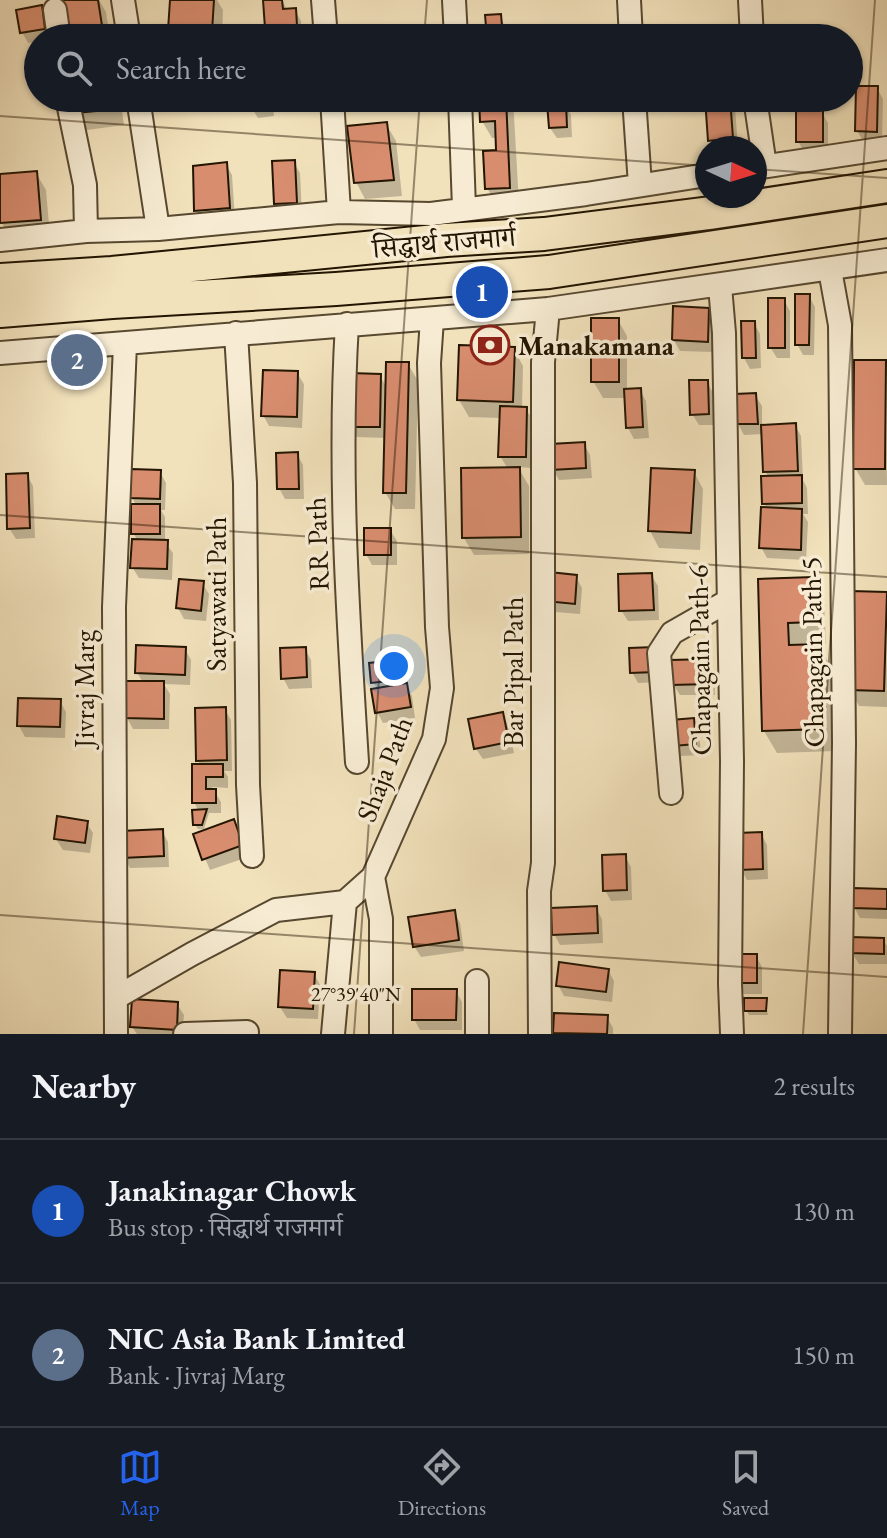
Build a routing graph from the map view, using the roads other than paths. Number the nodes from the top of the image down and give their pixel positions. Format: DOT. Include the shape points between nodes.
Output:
graph roads {
  1 [pos="123,0"];
  2 [pos="323,0"];
  3 [pos="454,0"];
  4 [pos="629,0"];
  5 [pos="750,0"];
  6 [pos="55,10"];
  7 [pos="57,24"];
  8 [pos="127,24"];
  9 [pos="325,24"];
  10 [pos="455,24"];
  11 [pos="630,24"];
  12 [pos="751,24"];
  13 [pos="70,112"];
  14 [pos="140,112"];
  15 [pos="333,112"];
  16 [pos="461,112"];
  17 [pos="635,112"];
  18 [pos="756,112"];
  19 [pos="758,136"];
  20 [pos="887,148"];
  21 [pos="767,166"];
  22 [pos="695,177"];
  23 [pos="640,185"];
  24 [pos="887,186"];
  25 [pos="464,208"];
  26 [pos="339,212"];
  27 [pos="887,221"];
  28 [pos="158,229"];
  29 [pos="86,231"];
  30 [pos="0,240"];
  31 [pos="887,260"];
  32 [pos="830,270"];
  33 [pos="0,280"];
  34 [pos="720,286"];
  35 [pos="548,309"];
  36 [pos="0,311"];
  37 [pos="432,319"];
  38 [pos="347,324"];
  39 [pos="236,333"];
  40 [pos="125,344"];
  41 [pos="0,353"];
  42 [pos="728,601"];
  43 [pos="357,762"];
  44 [pos="671,793"];
  45 [pos="252,856"];
  46 [pos="373,877"];
  47 [pos="345,902"];
  48 [pos="477,981"];
  49 [pos="117,997"];
  50 [pos="247,1032"];
  51 [pos="116,1034"];
  52 [pos="185,1034"];
  53 [pos="333,1034"];
  54 [pos="381,1034"];
  55 [pos="477,1034"];
  56 [pos="540,1034"];
  57 [pos="732,1034"];
  58 [pos="840,1034"];
  1 -- 8 [label="street"];
  2 -- 9 [label="street"];
  3 -- 10 [label="street"];
  4 -- 11 [label="street"];
  5 -- 12 [label="street"];
  6 -- 7 [label="street"];
  13 -- 29 [label="street" via="85,185"];
  14 -- 28 [label="street"];
  15 -- 26 [label="street"];
  16 -- 25 [label="street"];
  17 -- 23 [label="street"];
  18 -- 19 [label="street"];
  20 -- 21 [label="street"];
  22 -- 23 [label="street"];
  23 -- 25 [label="street"];
  24 -- 33 [label="highway, सिद्धार्थ राजमार्ग" via="544,234"];
  25 -- 26 [label="street" via="431,214"];
  26 -- 28 [label="street"];
  27 -- 36 [label="highway, सिद्धार्थ राजमार्ग" via="549,272"];
  28 -- 29 [label="street"];
  29 -- 30 [label="street"];
  31 -- 32 [label="street"];
  32 -- 34 [label="street"];
  32 -- 58 [label="street, Chapagain Path-5" via="840,325"];
  34 -- 35 [label="street"];
  34 -- 42 [label="street, Chapagain Path-6"];
  35 -- 37 [label="street"];
  35 -- 56 [label="street, Bar Pipal Path" via="543,362"];
  37 -- 38 [label="street"];
  37 -- 46 [label="street, Shaja Path" via="430,410 442,688 434,739"];
  38 -- 39 [label="street"];
  38 -- 43 [label="street, RR Path" via="346,516"];
  39 -- 40 [label="street"];
  39 -- 45 [label="street, Satyawati Path" via="245,483"];
  40 -- 41 [label="street"];
  40 -- 49 [label="street, Jivraj Marg" via="114,607"];
  42 -- 44 [label="street" via="672,633 659,653"];
  42 -- 57 [label="street, Chapagain Path-6"];
  46 -- 47 [label="street, Shaja Path"];
  46 -- 54 [label="street" via="381,919"];
  47 -- 49 [label="street" via="276,910"];
  47 -- 53 [label="street"];
  48 -- 55 [label="street"];
  49 -- 51 [label="street, Jivraj Marg"];
  50 -- 52 [label="street"];
}
